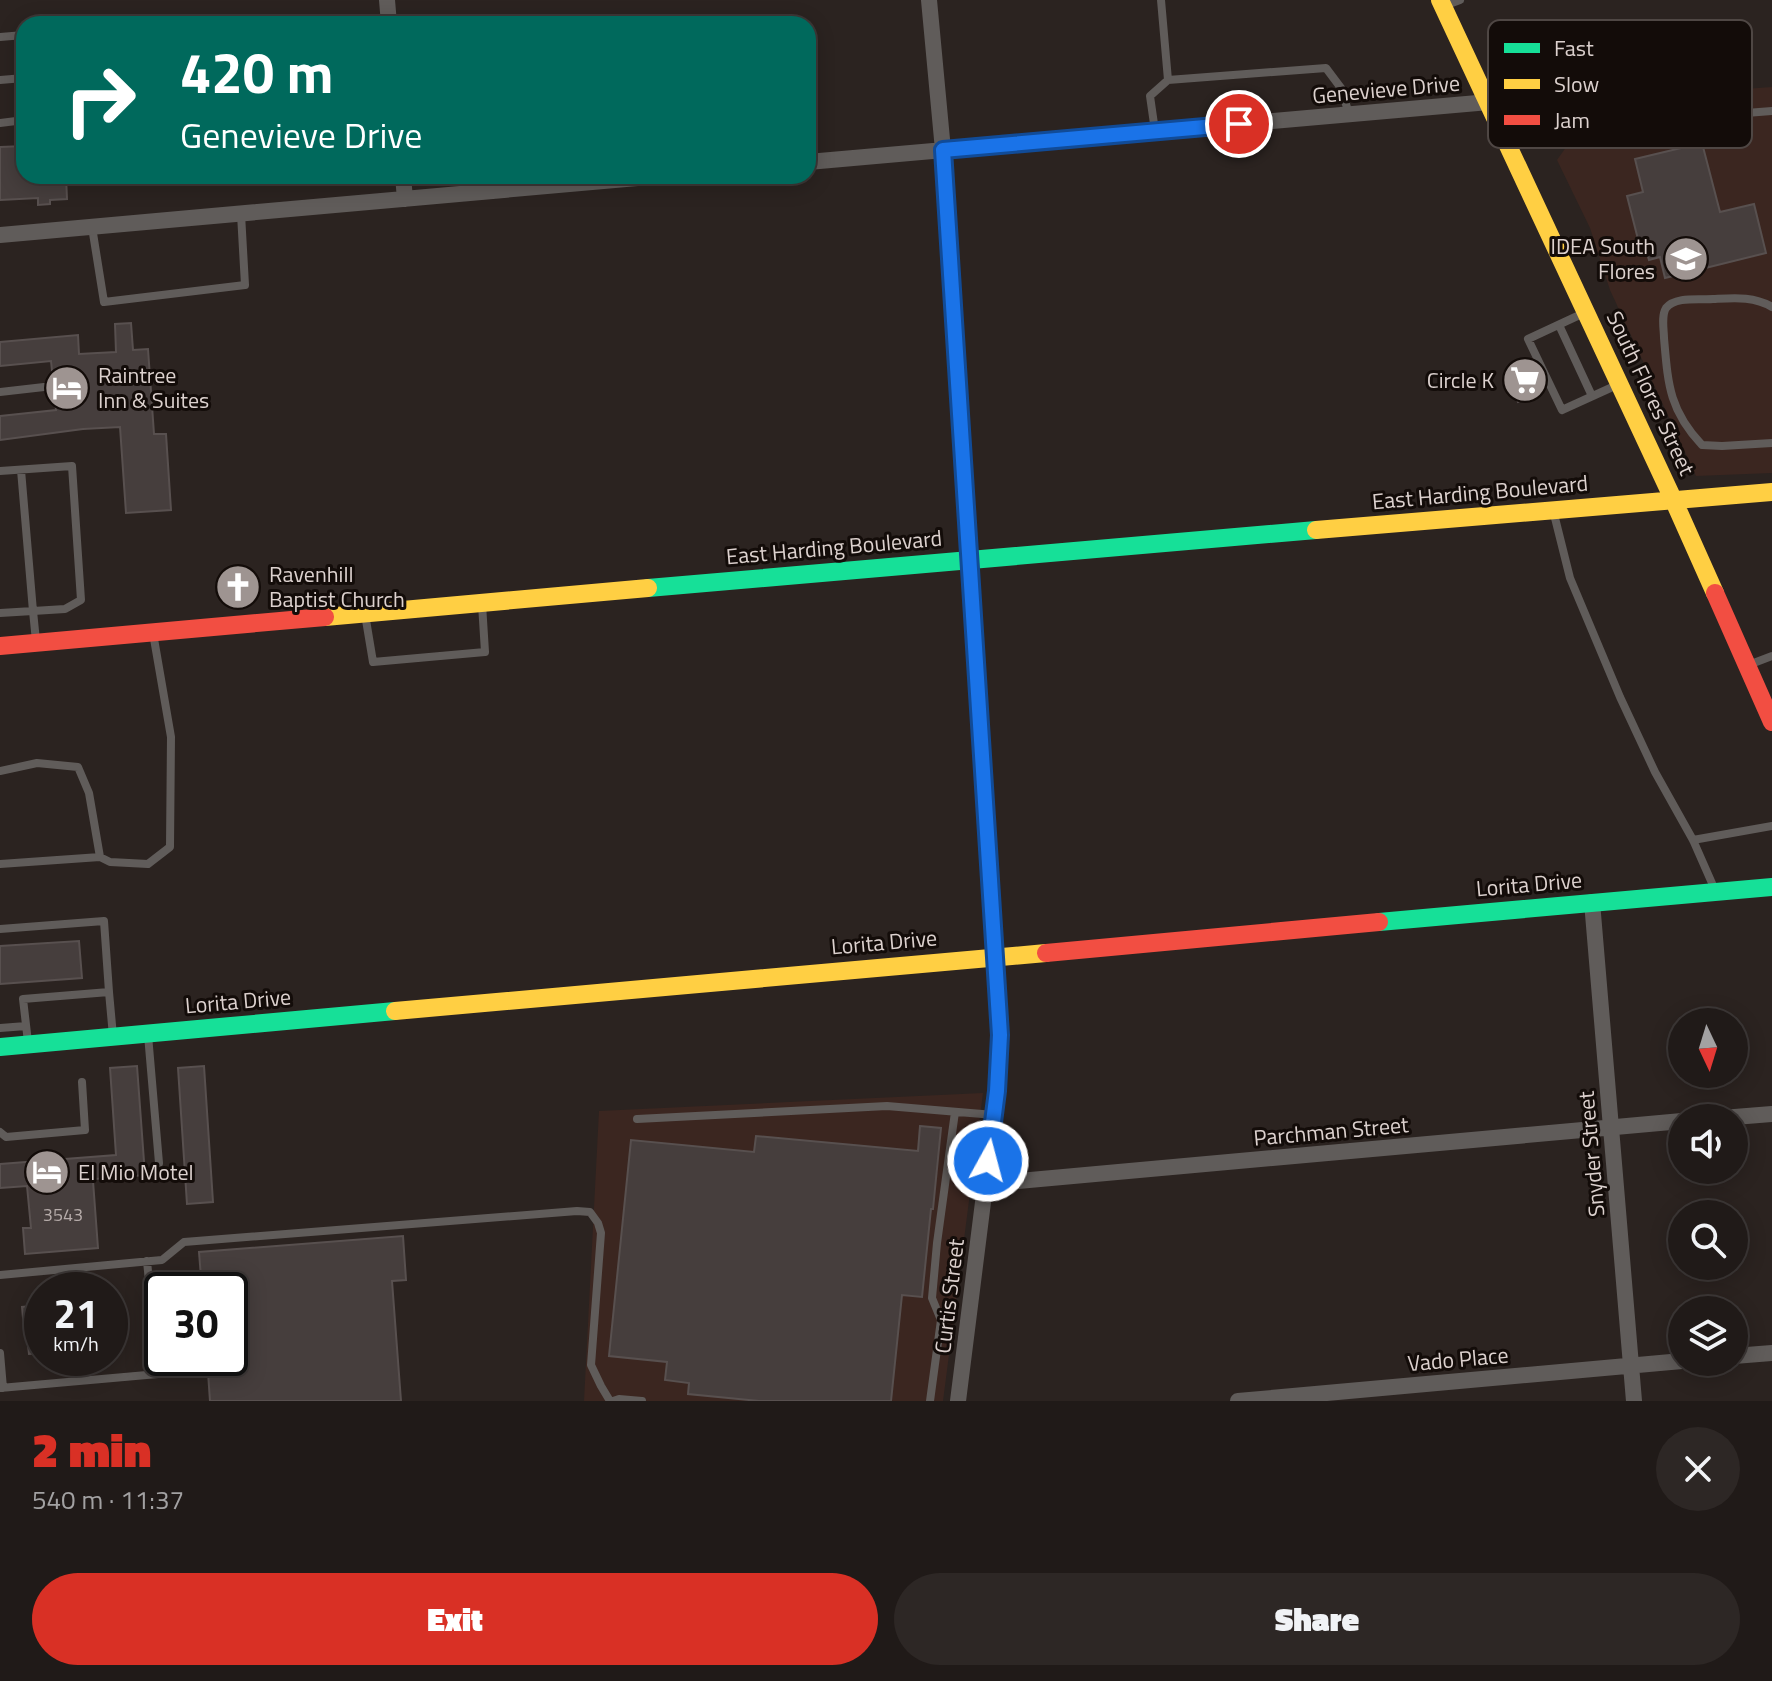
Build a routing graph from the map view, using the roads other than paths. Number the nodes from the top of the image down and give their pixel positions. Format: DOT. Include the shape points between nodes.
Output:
graph roads {
  1 [pos="929,0"];
  2 [pos="1161,0"];
  3 [pos="1448,2"];
  4 [pos="1168,80"];
  5 [pos="1488,100"];
  6 [pos="1488,102"];
  7 [pos="1772,111"];
  8 [pos="1752,113"];
  9 [pos="1350,115"];
  10 [pos="1155,131"];
  11 [pos="1509,148"];
  12 [pos="943,150"];
  13 [pos="816,161"];
  14 [pos="404,184"];
  15 [pos="571,184"];
  16 [pos="405,199"];
  17 [pos="241,214"];
  18 [pos="92,227"];
  19 [pos="0,235"];
  20 [pos="1772,307"];
  21 [pos="1586,312"];
  22 [pos="1559,325"];
  23 [pos="1620,384"];
  24 [pos="44,387"];
  25 [pos="0,392"];
  26 [pos="1592,396"];
  27 [pos="1772,443"];
  28 [pos="21,470"];
  29 [pos="0,471"];
  30 [pos="1772,492"];
  31 [pos="1673,499"];
  32 [pos="1553,509"];
  33 [pos="970,559"];
  34 [pos="482,603"];
  35 [pos="33,611"];
  36 [pos="0,613"];
  37 [pos="365,613"];
  38 [pos="153,632"];
  39 [pos="37,643"];
  40 [pos="0,646"];
  41 [pos="1772,656"];
  42 [pos="1747,666"];
  43 [pos="1767,698"];
  44 [pos="1772,722"];
  45 [pos="0,771"];
  46 [pos="1772,826"];
  47 [pos="1693,840"];
  48 [pos="100,857"];
  49 [pos="0,864"];
  50 [pos="1772,887"];
  51 [pos="1715,891"];
  52 [pos="1592,902"];
  53 [pos="0,929"];
  54 [pos="995,956"];
  55 [pos="109,992"];
  56 [pos="26,1026"];
  57 [pos="0,1028"];
  58 [pos="148,1034"];
  59 [pos="113,1037"];
  60 [pos="28,1045"];
  61 [pos="0,1047"];
  62 [pos="82,1082"];
  63 [pos="955,1112"];
  64 [pos="1772,1114"];
  65 [pos="994,1115"];
  66 [pos="1748,1116"];
  67 [pos="637,1119"];
  68 [pos="1668,1122"];
  69 [pos="1610,1127"];
  70 [pos="2,1137"];
  71 [pos="159,1163"];
  72 [pos="985,1184"];
  73 [pos="147,1261"];
  74 [pos="0,1275"];
  75 [pos="0,1353"];
  76 [pos="1772,1353"];
  77 [pos="1748,1355"];
  78 [pos="1668,1362"];
  79 [pos="1631,1365"];
  80 [pos="2,1388"];
  81 [pos="612,1401"];
  82 [pos="642,1401"];
  83 [pos="930,1401"];
  84 [pos="958,1401"];
  85 [pos="1238,1401"];
  86 [pos="1634,1401"];
  1 -- 12 [label="street, Curtis Street"];
  2 -- 4 [label="lane"];
  3 -- 5 [label="street, South Flores Street"];
  4 -- 9 [label="lane" via="1326,68 1341,88"];
  4 -- 10 [label="lane" via="1150,96"];
  6 -- 9 [label="street, Genevieve Drive"];
  7 -- 8 [label="lane"];
  9 -- 10 [label="street, Genevieve Drive"];
  10 -- 12 [label="street, Genevieve Drive"];
  11 -- 21 [label="street, South Flores Street"];
  12 -- 13 [label="street, Genevieve Drive"];
  12 -- 33 [label="street, Curtis Street"];
  14 -- 16 [label="street"];
  15 -- 16 [label="street"];
  16 -- 17 [label="street"];
  17 -- 18 [label="street"];
  17 -- 18 [label="lane" via="245,285 104,302"];
  18 -- 19 [label="street"];
  20 -- 27 [label="lane" via="1759,299 1731,298 1678,301 1664,312 1668,384 1678,415 1693,435 1702,445"];
  21 -- 22 [label="lane"];
  21 -- 23 [label="street, South Flores Street"];
  22 -- 26 [label="lane"];
  22 -- 26 [label="lane" via="1528,339 1562,410"];
  23 -- 26 [label="lane"];
  23 -- 31 [label="street, South Flores Street"];
  24 -- 25 [label="lane"];
  28 -- 29 [label="lane"];
  28 -- 35 [label="lane"];
  28 -- 35 [label="lane" via="72,466 81,600 65,609"];
  30 -- 31 [label="street, East Harding Boulevard"];
  31 -- 32 [label="street, East Harding Boulevard"];
  31 -- 42 [label="street, South Flores Street"];
  32 -- 33 [label="street, East Harding Boulevard"];
  32 -- 47 [label="lane" via="1570,578 1609,671"];
  33 -- 34 [label="street, East Harding Boulevard"];
  33 -- 54 [label="street, Curtis Street"];
  34 -- 37 [label="street, East Harding Boulevard"];
  34 -- 37 [label="lane" via="485,652 387,661 373,662"];
  35 -- 36 [label="lane"];
  35 -- 39 [label="lane"];
  37 -- 38 [label="street, East Harding Boulevard"];
  38 -- 39 [label="street, East Harding Boulevard"];
  38 -- 48 [label="lane" via="171,737 170,847 148,864"];
  39 -- 40 [label="street, East Harding Boulevard"];
  41 -- 42 [label="lane"];
  42 -- 43 [label="street, South Flores Street"];
  43 -- 44 [label="street, South Flores Street"];
  45 -- 48 [label="lane" via="37,763 78,767 89,793"];
  46 -- 47 [label="lane"];
  47 -- 51 [label="lane"];
  48 -- 49 [label="lane"];
  50 -- 51 [label="street, Lorita Drive"];
  51 -- 52 [label="street, Lorita Drive"];
  52 -- 54 [label="street, Lorita Drive"];
  52 -- 69 [label="street, Snyder Street"];
  53 -- 55 [label="lane" via="104,921"];
  54 -- 58 [label="street, Lorita Drive"];
  54 -- 65 [label="street, Curtis Street" via="1000,1035"];
  55 -- 56 [label="lane" via="23,999"];
  55 -- 59 [label="lane"];
  56 -- 57 [label="lane"];
  56 -- 60 [label="lane"];
  58 -- 59 [label="street, Lorita Drive"];
  58 -- 71 [label="lane"];
  59 -- 60 [label="street, Lorita Drive"];
  60 -- 61 [label="street, Lorita Drive"];
  62 -- 70 [label="lane" via="85,1130"];
  63 -- 65 [label="lane"];
  63 -- 67 [label="lane" via="887,1106"];
  63 -- 83 [label="lane" via="932,1298 941,1320"];
  64 -- 66 [label="street"];
  65 -- 72 [label="street, Curtis Street"];
  68 -- 69 [label="street, Parchman Street"];
  69 -- 72 [label="street, Parchman Street"];
  69 -- 79 [label="street, Snyder Street"];
  72 -- 84 [label="street, Curtis Street"];
  73 -- 74 [label="lane"];
  73 -- 80 [label="lane" via="158,1374"];
  73 -- 81 [label="lane" via="162,1260 184,1242 590,1212 601,1233 591,1365"];
  75 -- 80 [label="lane"];
  76 -- 77 [label="street"];
  78 -- 79 [label="street, Vado Place"];
  79 -- 85 [label="street, Vado Place"];
  79 -- 86 [label="street, Snyder Street"];
  81 -- 82 [label="lane"];
}
